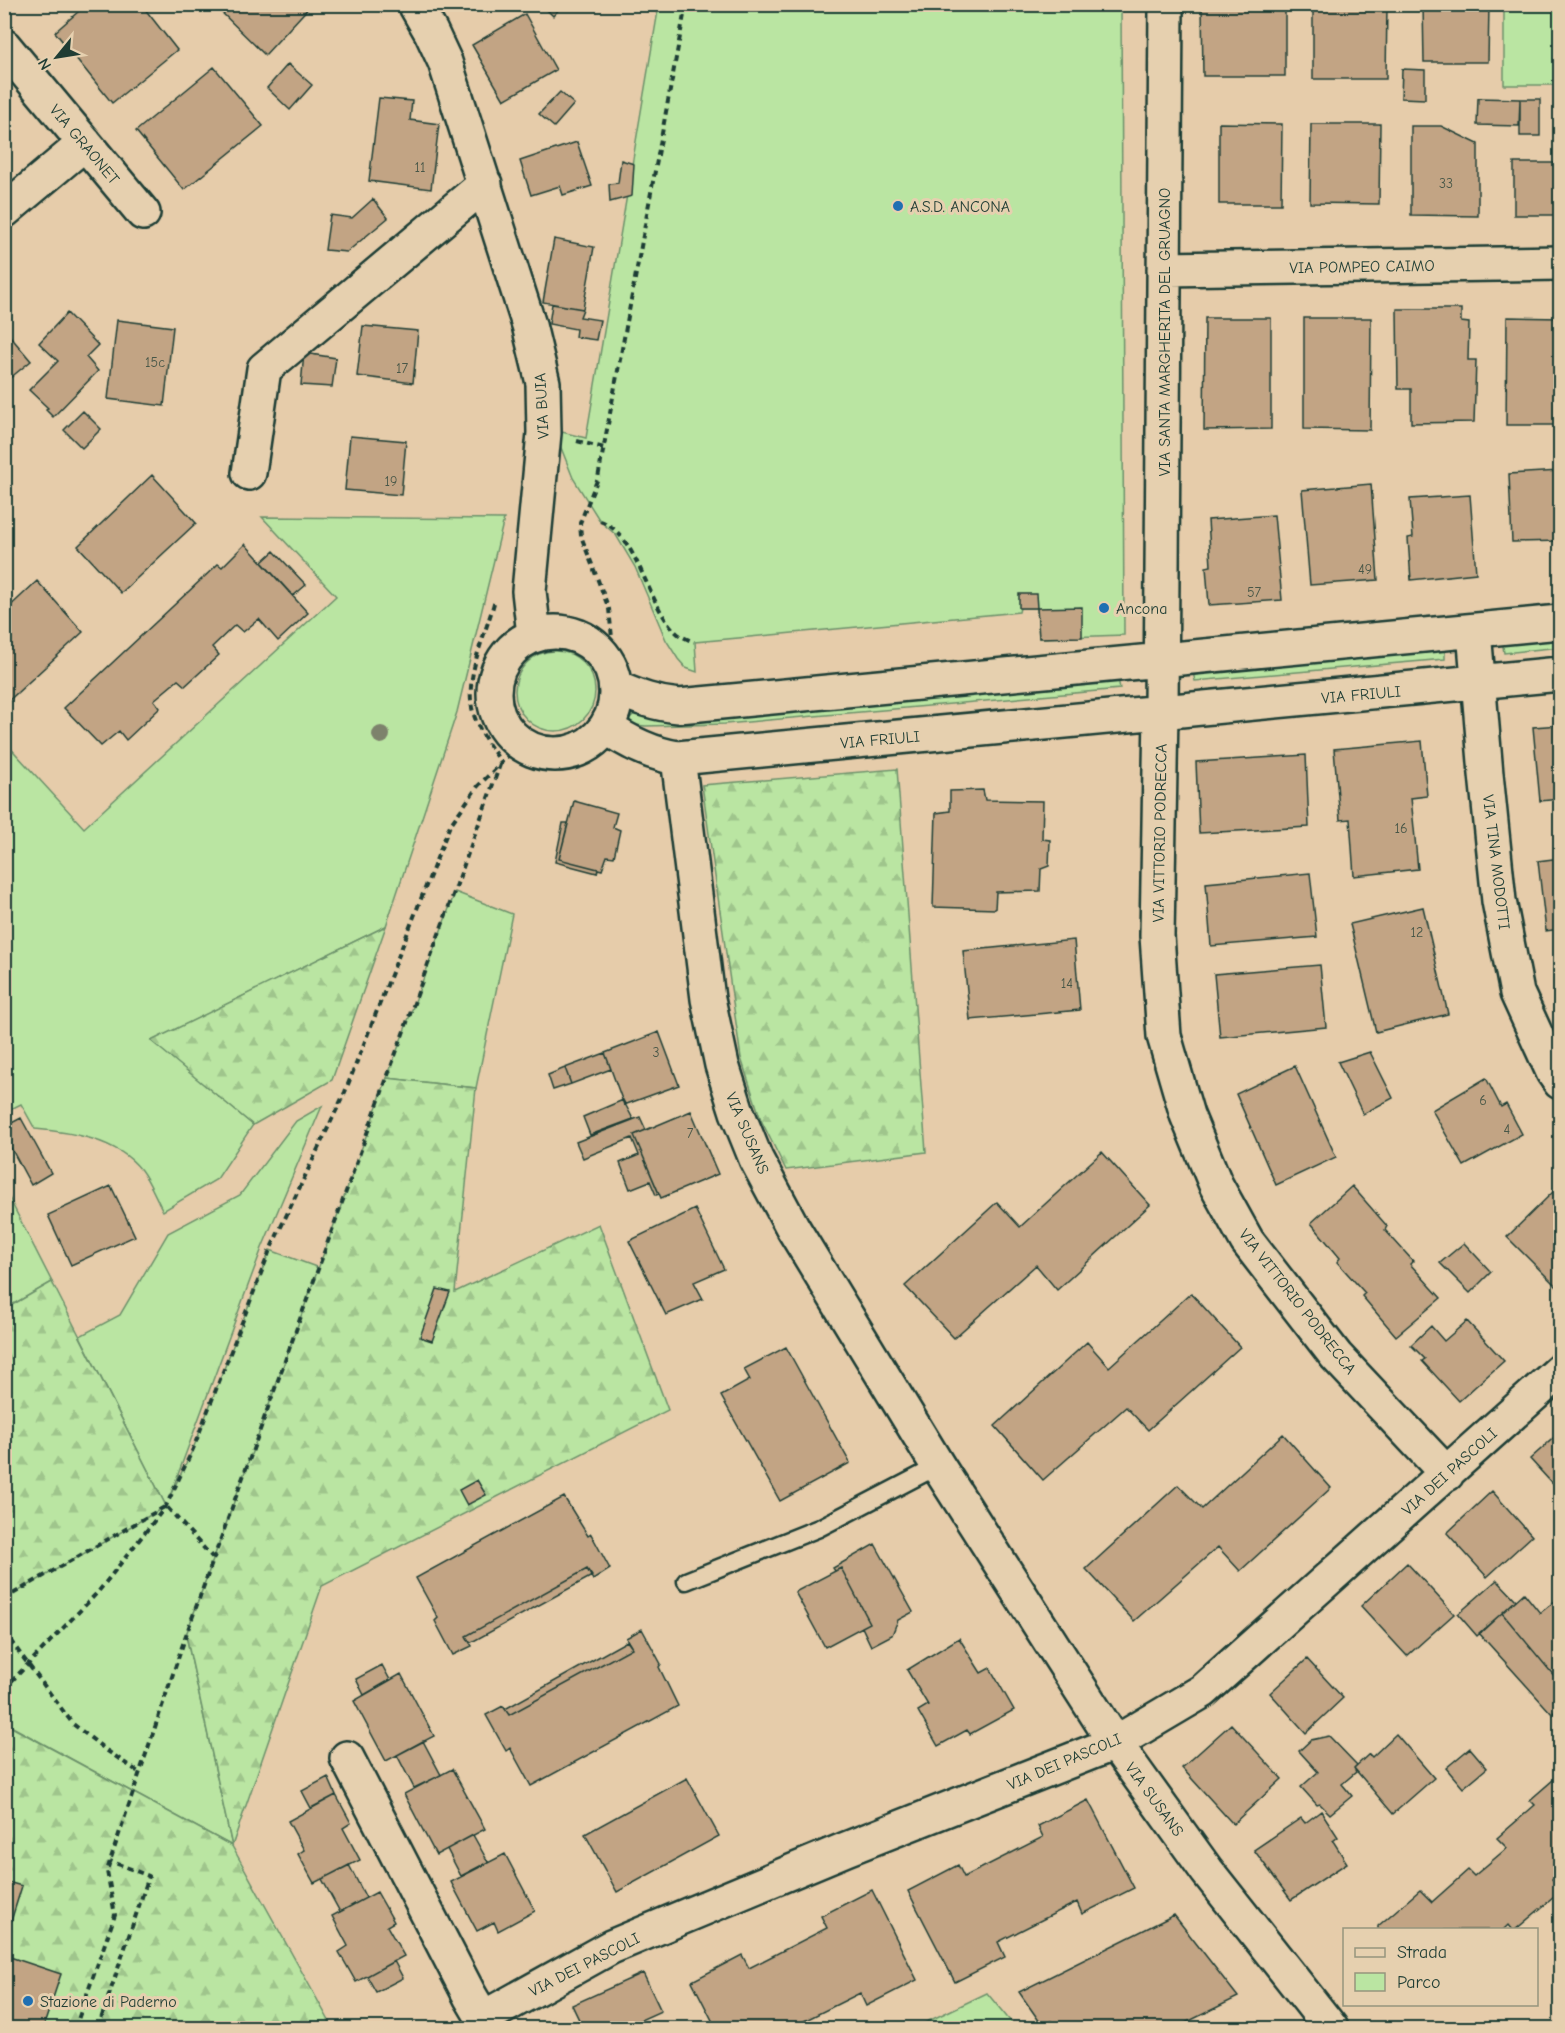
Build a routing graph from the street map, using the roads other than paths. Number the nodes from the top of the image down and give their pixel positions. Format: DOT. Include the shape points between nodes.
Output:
graph roads {
  1 [pos="415,4"];
  2 [pos="1166,4"];
  3 [pos="4,46"];
  4 [pos="85,143"];
  5 [pos="484,184"];
  6 [pos="4,211"];
  7 [pos="143,213"];
  8 [pos="1560,263"];
  9 [pos="1164,269"];
  10 [pos="249,473"];
  11 [pos="1560,622"];
  12 [pos="1474,631"];
  13 [pos="534,635"];
  14 [pos="1162,660"];
  15 [pos="1560,674"];
  16 [pos="613,678"];
  17 [pos="1479,682"];
  18 [pos="1161,712"];
  19 [pos="606,727"];
  20 [pos="678,758"];
  21 [pos="1560,1082"];
  22 [pos="1560,1371"];
  23 [pos="938,1466"];
  24 [pos="1446,1474"];
  25 [pos="686,1581"];
  26 [pos="1114,1743"];
  27 [pos="347,1758"];
  28 [pos="473,2023"];
  29 [pos="1331,2028"];
  1 -- 5 [label="street, VIA BUIA" via="445,62"];
  2 -- 9 [label="street, VIA SANTA MARGHERITA DEL GRUAGNO"];
  3 -- 4 [label="street, VIA GRAONET"];
  4 -- 6 [label="street"];
  4 -- 7 [label="street, VIA GRAONET"];
  5 -- 10 [label="street" via="264,369"];
  5 -- 13 [label="street, VIA BUIA" via="529,325 543,383 544,433 529,591"];
  8 -- 9 [label="street, VIA POMPEO CAIMO"];
  9 -- 14 [label="street, VIA SANTA MARGHERITA DEL GRUAGNO"];
  11 -- 12 [label="street"];
  12 -- 14 [label="street"];
  12 -- 17 [label="street, VIA TINA MODOTTI"];
  13 -- 16 [label="street" via="551,631 585,640 599,650"];
  13 -- 19 [label="street" via="517,644 503,659 495,676 493,695 511,753 576,751"];
  14 -- 16 [label="street" via="679,706 661,704"];
  14 -- 18 [label="street"];
  15 -- 17 [label="street, VIA FRIULI"];
  16 -- 19 [label="street" via="615,702"];
  17 -- 18 [label="street, VIA FRIULI"];
  17 -- 21 [label="street, VIA TINA MODOTTI" via="1499,901 1517,993"];
  18 -- 20 [label="street, VIA FRIULI"];
  18 -- 24 [label="street, VIA VITTORIO PODRECCA" via="1157,936 1164,1036 1187,1115 1216,1185 1248,1241 1336,1356"];
  19 -- 20 [label="street, VIA FRIULI" via="638,747"];
  20 -- 23 [label="street, VIA SUSANS" via="708,999 737,1112 756,1159 793,1228"];
  22 -- 24 [label="street, VIA DEI PASCOLI"];
  23 -- 25 [label="lane" via="819,1528"];
  23 -- 26 [label="street, VIA SUSANS"];
  24 -- 26 [label="street, VIA DEI PASCOLI" via="1203,1691"];
  26 -- 28 [label="street, VIA DEI PASCOLI" via="611,1947"];
  26 -- 29 [label="street, VIA SUSANS" via="1207,1871"];
  27 -- 28 [label="street, VIA DEI PASCOLI" via="470,1996"];
}
